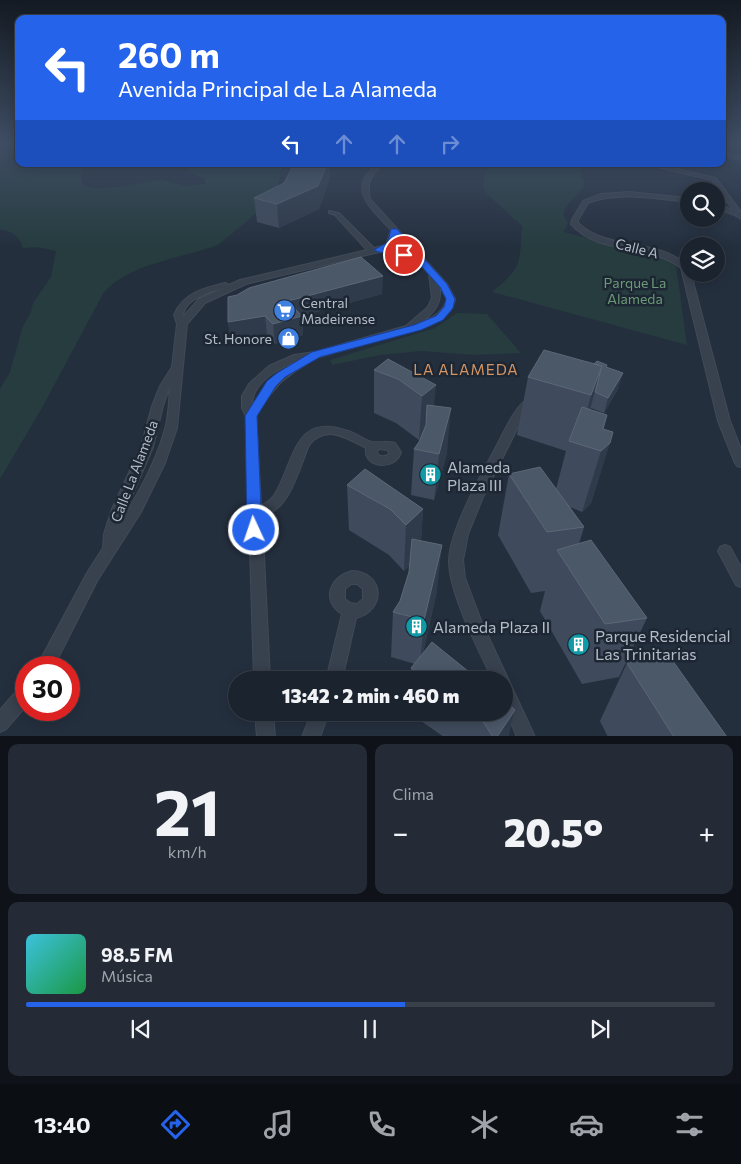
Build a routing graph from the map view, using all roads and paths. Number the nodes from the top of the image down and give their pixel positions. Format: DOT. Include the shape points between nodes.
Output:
graph roads {
  1 [pos="367,178"];
  2 [pos="725,194"];
  3 [pos="680,199"];
  4 [pos="725,210"];
  5 [pos="332,212"];
  6 [pos="741,217"];
  7 [pos="394,231"];
  8 [pos="376,250"];
  9 [pos="430,272"];
  10 [pos="244,282"];
  11 [pos="192,298"];
  12 [pos="202,301"];
  13 [pos="434,306"];
  14 [pos="448,308"];
  15 [pos="182,324"];
  16 [pos="405,330"];
  17 [pos="176,369"];
  18 [pos="540,392"];
  19 [pos="164,446"];
  20 [pos="147,447"];
  21 [pos="373,447"];
  22 [pos="741,463"];
  23 [pos="254,511"];
  24 [pos="109,548"];
  25 [pos="725,551"];
  26 [pos="741,581"];
  27 [pos="350,610"];
  28 [pos="50,656"];
  29 [pos="262,671"];
  30 [pos="336,671"];
  31 [pos="496,671"];
  32 [pos="15,706"];
  33 [pos="513,707"];
  34 [pos="265,721"];
  35 [pos="317,721"];
  36 [pos="0,723"];
  37 [pos="266,736"];
  38 [pos="311,736"];
  39 [pos="526,736"];
  1 -- 7 [label="street" via="364,191 371,205"];
  2 -- 6 [label="street"];
  3 -- 22 [label="street, Calle A" via="629,194 601,196 585,202 575,224 587,235 662,254 685,267 724,421"];
  4 -- 6 [label="street"];
  5 -- 8 [label="street"];
  7 -- 8 [label="street" via="389,247"];
  7 -- 9 [label="street"];
  8 -- 9 [label="street" via="396,252"];
  8 -- 10 [label="street"];
  9 -- 13 [label="street" via="436,297"];
  9 -- 14 [label="street" via="448,293"];
  10 -- 11 [label="street" via="210,289"];
  10 -- 12 [label="street"];
  11 -- 12 [label="street"];
  11 -- 15 [label="street, Calle La Alameda" via="180,308 178,315"];
  12 -- 15 [label="street"];
  13 -- 14 [label="street"];
  13 -- 16 [label="street"];
  14 -- 16 [label="street" via="428,324"];
  15 -- 17 [label="street, Calle La Alameda"];
  16 -- 23 [label="street" via="316,354 267,380 251,416"];
  17 -- 19 [label="street, Calle La Alameda" via="176,396 171,428"];
  17 -- 20 [label="street, Calle La Alameda" via="167,380"];
  18 -- 31 [label="street" via="518,418 477,497 461,534 456,560 458,578"];
  19 -- 20 [label="street"];
  19 -- 24 [label="street, Calle La Alameda" via="136,508"];
  20 -- 24 [label="street, Calle La Alameda" via="110,531"];
  21 -- 23 [label="street" via="339,430 313,434 304,443 280,500 266,510"];
  23 -- 29 [label="street"];
  24 -- 28 [label="street, Calle La Alameda"];
  25 -- 26 [label="street"];
  27 -- 30 [label="street"];
  32 -- 36 [label="street"];
  33 -- 39 [label="street"];
  34 -- 37 [label="street"];
  35 -- 38 [label="street"];
}
